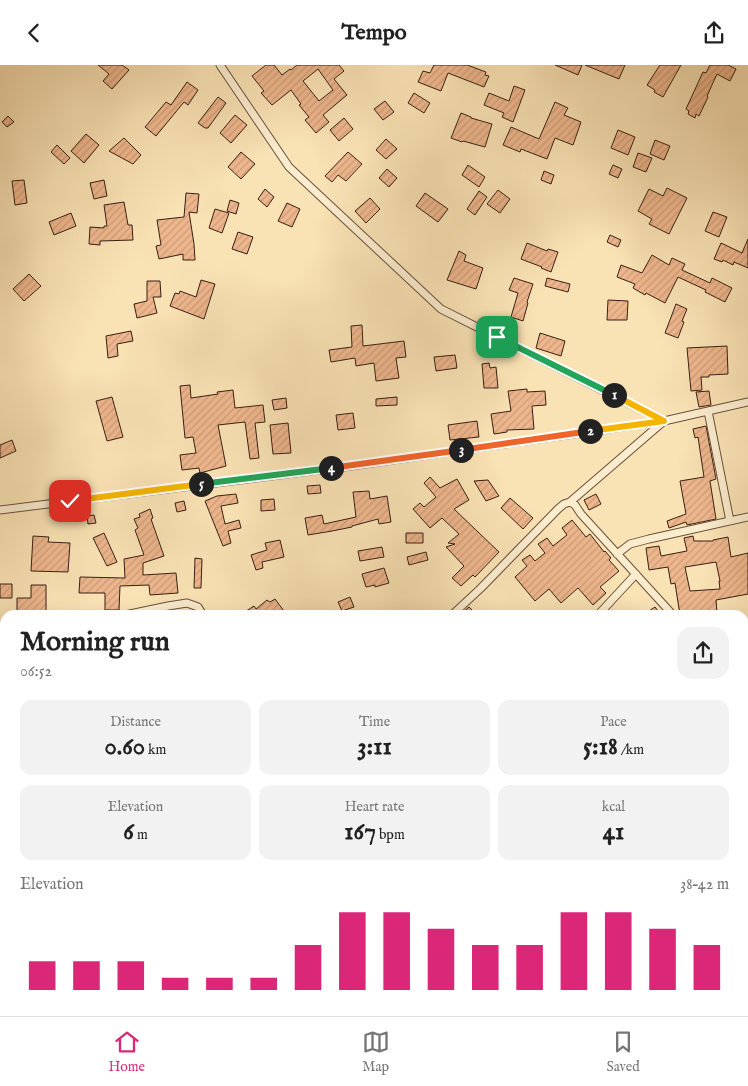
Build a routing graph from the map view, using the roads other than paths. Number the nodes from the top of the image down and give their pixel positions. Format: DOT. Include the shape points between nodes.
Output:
graph roads {
  1 [pos="220,65"];
  2 [pos="748,402"];
  3 [pos="708,411"];
  4 [pos="664,421"];
  5 [pos="570,502"];
  6 [pos="0,510"];
  7 [pos="748,517"];
  8 [pos="730,521"];
  9 [pos="617,554"];
  10 [pos="636,574"];
  11 [pos="148,610"];
  12 [pos="200,610"];
  13 [pos="458,610"];
  14 [pos="603,610"];
  15 [pos="668,610"];
  1 -- 4 [label="street" via="289,167 441,309"];
  2 -- 3 [label="street"];
  3 -- 4 [label="street"];
  3 -- 8 [label="street"];
  4 -- 5 [label="street"];
  4 -- 6 [label="street" via="351,466"];
  5 -- 9 [label="street"];
  5 -- 13 [label="street" via="558,509"];
  7 -- 8 [label="street"];
  8 -- 9 [label="street" via="630,544"];
  9 -- 10 [label="street"];
  10 -- 14 [label="street"];
  10 -- 15 [label="street"];
  11 -- 12 [label="street" via="187,603"];
}
